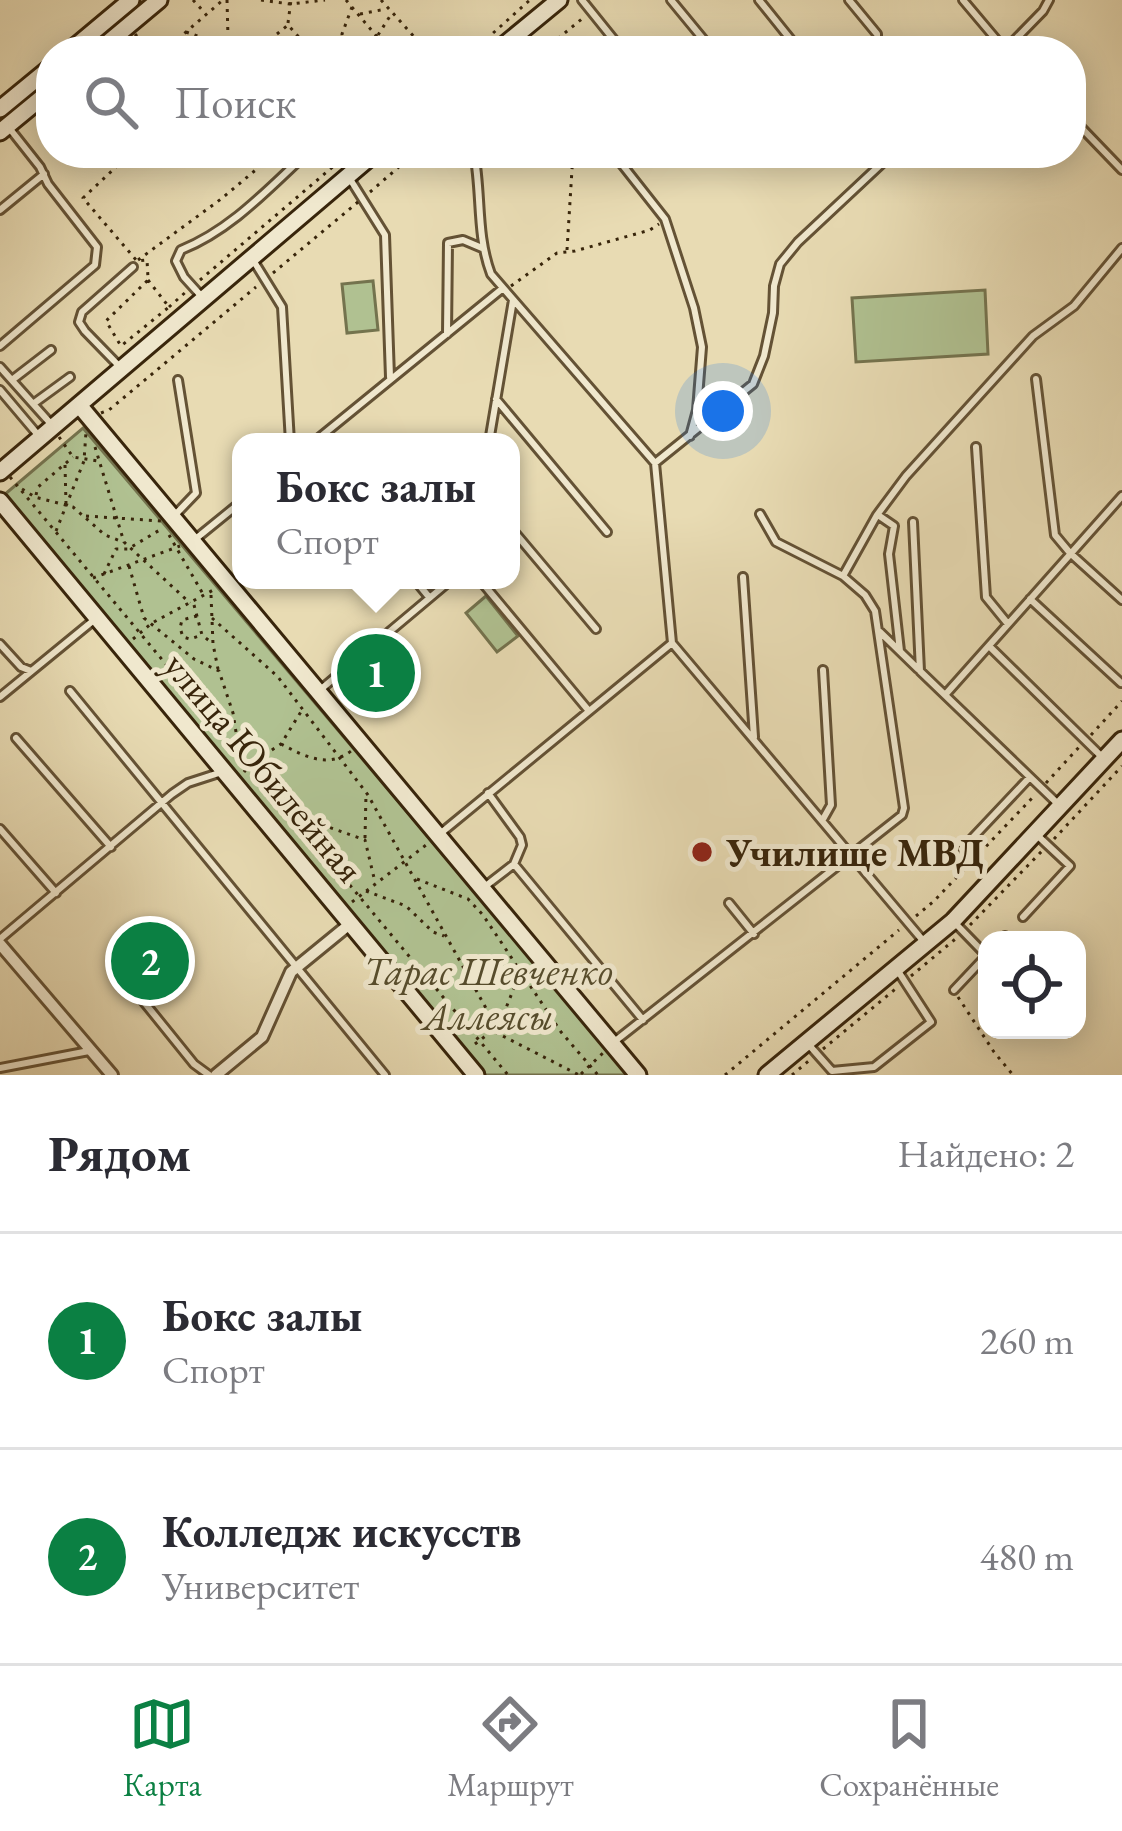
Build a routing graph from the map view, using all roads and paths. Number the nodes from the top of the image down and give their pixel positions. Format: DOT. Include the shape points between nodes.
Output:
graph roads {
  1 [pos="131,0"];
  2 [pos="159,0"];
  3 [pos="193,0"];
  4 [pos="225,0"];
  5 [pos="261,0"];
  6 [pos="325,0"];
  7 [pos="346,0"];
  8 [pos="381,0"];
  9 [pos="530,0"];
  10 [pos="559,0"];
  11 [pos="581,0"];
  12 [pos="671,0"];
  13 [pos="759,0"];
  14 [pos="850,0"];
  15 [pos="963,0"];
  16 [pos="1049,0"];
  17 [pos="291,2"];
  18 [pos="352,7"];
  19 [pos="390,10"];
  20 [pos="591,11"];
  21 [pos="207,14"];
  22 [pos="358,14"];
  23 [pos="288,25"];
  24 [pos="128,26"];
  25 [pos="186,32"];
  26 [pos="519,34"];
  27 [pos="88,36"];
  28 [pos="116,36"];
  29 [pos="136,36"];
  30 [pos="181,36"];
  31 [pos="198,36"];
  32 [pos="229,36"];
  33 [pos="274,36"];
  34 [pos="298,36"];
  35 [pos="342,36"];
  36 [pos="376,36"];
  37 [pos="377,36"];
  38 [pos="413,36"];
  39 [pos="490,36"];
  40 [pos="516,36"];
  41 [pos="558,36"];
  42 [pos="611,36"];
  43 [pos="701,36"];
  44 [pos="788,36"];
  45 [pos="877,36"];
  46 [pos="993,36"];
  47 [pos="1019,36"];
  48 [pos="36,84"];
  49 [pos="36,100"];
  50 [pos="3,122"];
  51 [pos="1086,133"];
  52 [pos="36,164"];
  53 [pos="39,168"];
  54 [pos="115,168"];
  55 [pos="258,168"];
  56 [pos="291,168"];
  57 [pos="331,168"];
  58 [pos="357,168"];
  59 [pos="398,168"];
  60 [pos="476,168"];
  61 [pos="572,168"];
  62 [pos="626,168"];
  63 [pos="877,168"];
  64 [pos="1122,170"];
  65 [pos="44,174"];
  66 [pos="348,176"];
  67 [pos="362,199"];
  68 [pos="0,210"];
  69 [pos="665,219"];
  70 [pos="482,248"];
  71 [pos="1122,248"];
  72 [pos="567,252"];
  73 [pos="251,257"];
  74 [pos="135,264"];
  75 [pos="265,279"];
  76 [pos="148,280"];
  77 [pos="192,286"];
  78 [pos="503,288"];
  79 [pos="205,300"];
  80 [pos="513,300"];
  81 [pos="169,307"];
  82 [pos="447,334"];
  83 [pos="0,346"];
  84 [pos="51,350"];
  85 [pos="0,367"];
  86 [pos="123,369"];
  87 [pos="70,376"];
  88 [pos="12,380"];
  89 [pos="178,380"];
  90 [pos="390,380"];
  91 [pos="1036,380"];
  92 [pos="0,390"];
  93 [pos="496,399"];
  94 [pos="33,404"];
  95 [pos="84,420"];
  96 [pos="52,431"];
  97 [pos="289,433"];
  98 [pos="325,433"];
  99 [pos="490,433"];
  100 [pos="690,436"];
  101 [pos="976,447"];
  102 [pos="73,457"];
  103 [pos="84,461"];
  104 [pos="100,461"];
  105 [pos="655,463"];
  106 [pos="65,464"];
  107 [pos="5,474"];
  108 [pos="1122,496"];
  109 [pos="33,499"];
  110 [pos="0,502"];
  111 [pos="66,505"];
  112 [pos="232,509"];
  113 [pos="760,514"];
  114 [pos="878,514"];
  115 [pos="85,516"];
  116 [pos="116,517"];
  117 [pos="166,522"];
  118 [pos="913,522"];
  119 [pos="607,532"];
  120 [pos="56,533"];
  121 [pos="520,539"];
  122 [pos="193,541"];
  123 [pos="124,542"];
  124 [pos="176,548"];
  125 [pos="128,549"];
  126 [pos="1070,553"];
  127 [pos="143,561"];
  128 [pos="129,566"];
  129 [pos="103,575"];
  130 [pos="743,577"];
  131 [pos="843,577"];
  132 [pos="93,579"];
  133 [pos="225,580"];
  134 [pos="232,588"];
  135 [pos="232,589"];
  136 [pos="423,589"];
  137 [pos="439,589"];
  138 [pos="488,589"];
  139 [pos="211,592"];
  140 [pos="204,596"];
  141 [pos="429,597"];
  142 [pos="1030,599"];
  143 [pos="1122,600"];
  144 [pos="192,602"];
  145 [pos="170,612"];
  146 [pos="197,616"];
  147 [pos="97,617"];
  148 [pos="212,618"];
  149 [pos="182,620"];
  150 [pos="152,623"];
  151 [pos="1007,624"];
  152 [pos="596,629"];
  153 [pos="880,632"];
  154 [pos="139,634"];
  155 [pos="202,635"];
  156 [pos="183,637"];
  157 [pos="672,643"];
  158 [pos="0,644"];
  159 [pos="177,644"];
  160 [pos="213,644"];
  161 [pos="989,646"];
  162 [pos="124,649"];
  163 [pos="900,651"];
  164 [pos="219,670"];
  165 [pos="823,670"];
  166 [pos="31,671"];
  167 [pos="920,671"];
  168 [pos="1121,683"];
  169 [pos="70,691"];
  170 [pos="318,692"];
  171 [pos="945,695"];
  172 [pos="0,698"];
  173 [pos="1122,700"];
  174 [pos="302,710"];
  175 [pos="590,711"];
  176 [pos="16,738"];
  177 [pos="754,740"];
  178 [pos="1122,740"];
  179 [pos="1084,741"];
  180 [pos="281,744"];
  181 [pos="354,748"];
  182 [pos="239,752"];
  183 [pos="340,759"];
  184 [pos="1104,759"];
  185 [pos="250,764"];
  186 [pos="230,777"];
  187 [pos="1030,777"];
  188 [pos="1041,788"];
  189 [pos="366,792"];
  190 [pos="488,793"];
  191 [pos="164,803"];
  192 [pos="1061,806"];
  193 [pos="822,821"];
  194 [pos="297,822"];
  195 [pos="0,830"];
  196 [pos="1036,834"];
  197 [pos="438,836"];
  198 [pos="365,840"];
  199 [pos="111,847"];
  200 [pos="962,849"];
  201 [pos="851,854"];
  202 [pos="404,861"];
  203 [pos="514,864"];
  204 [pos="413,878"];
  205 [pos="376,884"];
  206 [pos="482,889"];
  207 [pos="366,891"];
  208 [pos="56,893"];
  209 [pos="359,896"];
  210 [pos="729,903"];
  211 [pos="1023,916"];
  212 [pos="346,917"];
  213 [pos="952,921"];
  214 [pos="908,922"];
  215 [pos="754,934"];
  216 [pos="446,937"];
  217 [pos="0,942"];
  218 [pos="926,943"];
  219 [pos="978,946"];
  220 [pos="542,960"];
  221 [pos="978,965"];
  222 [pos="296,967"];
  223 [pos="896,968"];
  224 [pos="523,974"];
  225 [pos="128,981"];
  226 [pos="954,990"];
  227 [pos="643,1020"];
  228 [pos="500,1024"];
  229 [pos="492,1030"];
  230 [pos="478,1041"];
  231 [pos="806,1042"];
  232 [pos="612,1044"];
  233 [pos="89,1051"];
  234 [pos="25,1063"];
  235 [pos="591,1066"];
  236 [pos="0,1068"];
  237 [pos="467,1068"];
  238 [pos="34,1075"];
  239 [pos="112,1075"];
  240 [pos="213,1075"];
  241 [pos="385,1075"];
  242 [pos="508,1075"];
  243 [pos="579,1075"];
  244 [pos="598,1075"];
  245 [pos="638,1075"];
  246 [pos="725,1075"];
  247 [pos="767,1075"];
  248 [pos="1013,1075"];
  1 -- 27 [label="street"];
  2 -- 24 [label="street"];
  3 -- 21 [label="path"];
  4 -- 21 [label="path"];
  4 -- 32 [label="path"];
  5 -- 17 [label="path"];
  6 -- 17 [label="path"];
  7 -- 18 [label="path"];
  8 -- 19 [label="path"];
  9 -- 39 [label="path"];
  10 -- 26 [label="street"];
  11 -- 20 [label="lane"];
  12 -- 43 [label="lane"];
  13 -- 44 [label="lane"];
  14 -- 45 [label="lane"];
  15 -- 46 [label="lane"];
  16 -- 47 [label="lane"];
  17 -- 23 [label="path"];
  18 -- 22 [label="path"];
  18 -- 35 [label="path"];
  19 -- 22 [label="path"];
  19 -- 37 [label="path"];
  19 -- 38 [label="path"];
  20 -- 41 [label="path"];
  20 -- 42 [label="lane"];
  21 -- 25 [label="path"];
  22 -- 36 [label="path"];
  23 -- 33 [label="path"];
  23 -- 34 [label="path"];
  24 -- 28 [label="street"];
  24 -- 29 [label="path"];
  25 -- 30 [label="path"];
  25 -- 31 [label="path"];
  26 -- 40 [label="street"];
  48 -- 50 [label="street"];
  49 -- 50 [label="street"];
  50 -- 52 [label="lane"];
  51 -- 64 [label="lane"];
  53 -- 65 [label="lane"];
  54 -- 74 [label="path" via="83,198"];
  55 -- 74 [label="path"];
  56 -- 77 [label="lane" via="235,219 181,250 176,261"];
  57 -- 77 [label="path"];
  58 -- 66 [label="street"];
  59 -- 67 [label="path"];
  60 -- 70 [label="lane"];
  61 -- 72 [label="path"];
  62 -- 69 [label="lane"];
  63 -- 100 [label="lane" via="780,264 753,384"];
  65 -- 68 [label="lane"];
  65 -- 83 [label="lane" via="98,247 97,257"];
  66 -- 67 [label="lane"];
  66 -- 73 [label="street"];
  67 -- 75 [label="path"];
  67 -- 90 [label="lane" via="385,236"];
  69 -- 72 [label="path"];
  69 -- 100 [label="lane" via="701,346"];
  70 -- 78 [label="lane"];
  70 -- 82 [label="lane" via="448,243"];
  71 -- 114 [label="lane" via="1074,306 1020,350"];
  72 -- 78 [label="path"];
  73 -- 75 [label="lane"];
  73 -- 79 [label="street"];
  74 -- 76 [label="path" via="147,260"];
  74 -- 86 [label="lane" via="79,322"];
  75 -- 95 [label="path" via="109,410"];
  75 -- 97 [label="lane" via="282,307"];
  76 -- 81 [label="path"];
  76 -- 81 [label="path" via="106,321 122,346"];
  77 -- 79 [label="lane"];
  77 -- 81 [label="path"];
  78 -- 80 [label="lane"];
  78 -- 82 [label="lane"];
  79 -- 86 [label="street"];
  80 -- 93 [label="lane"];
  80 -- 105 [label="lane"];
  82 -- 90 [label="lane"];
  84 -- 88 [label="lane"];
  85 -- 88 [label="lane"];
  86 -- 95 [label="street"];
  87 -- 94 [label="lane"];
  88 -- 94 [label="lane"];
  89 -- 117 [label="lane" via="196,493"];
  90 -- 98 [label="lane"];
  91 -- 126 [label="lane" via="1053,528"];
  92 -- 96 [label="lane"];
  93 -- 99 [label="lane"];
  93 -- 119 [label="lane"];
  94 -- 96 [label="lane"];
  95 -- 96 [label="street"];
  95 -- 103 [label="path"];
  95 -- 104 [label="path"];
  95 -- 117 [label="street"];
  96 -- 102 [label="path"];
  96 -- 107 [label="street"];
  100 -- 105 [label="lane"];
  101 -- 151 [label="lane" via="986,597"];
  102 -- 103 [label="path"];
  102 -- 106 [label="path"];
  103 -- 104 [label="path"];
  103 -- 111 [label="path"];
  104 -- 116 [label="path"];
  105 -- 157 [label="lane"];
  106 -- 109 [label="path"];
  106 -- 111 [label="path"];
  107 -- 109 [label="path"];
  108 -- 126 [label="lane"];
  109 -- 111 [label="path"];
  109 -- 120 [label="path"];
  110 -- 147 [label="street, улица Юбилейная"];
  111 -- 115 [label="path"];
  111 -- 120 [label="path"];
  112 -- 122 [label="lane"];
  113 -- 131 [label="lane" via="776,542"];
  114 -- 131 [label="lane"];
  114 -- 163 [label="lane" via="894,526 889,554"];
  115 -- 116 [label="path"];
  115 -- 123 [label="path"];
  116 -- 117 [label="path"];
  116 -- 123 [label="path"];
  117 -- 122 [label="street"];
  117 -- 124 [label="path"];
  117 -- 125 [label="path"];
  118 -- 167 [label="lane"];
  120 -- 132 [label="path"];
  121 -- 152 [label="lane"];
  122 -- 124 [label="path"];
  122 -- 133 [label="street"];
  123 -- 125 [label="path"];
  124 -- 127 [label="path"];
  124 -- 140 [label="path"];
  125 -- 127 [label="path"];
  125 -- 129 [label="path" via="116,549"];
  126 -- 142 [label="lane"];
  126 -- 143 [label="lane"];
  127 -- 128 [label="path"];
  127 -- 144 [label="path"];
  128 -- 129 [label="path"];
  128 -- 150 [label="path"];
  129 -- 132 [label="path"];
  130 -- 177 [label="lane"];
  131 -- 153 [label="lane" via="865,595"];
  132 -- 154 [label="path"];
  133 -- 134 [label="street"];
  133 -- 139 [label="path"];
  135 -- 170 [label="street"];
  136 -- 141 [label="lane"];
  137 -- 141 [label="lane"];
  138 -- 175 [label="lane"];
  139 -- 140 [label="path"];
  139 -- 148 [label="path"];
  140 -- 144 [label="path"];
  141 -- 170 [label="lane"];
  142 -- 151 [label="lane"];
  142 -- 168 [label="lane"];
  144 -- 145 [label="path"];
  144 -- 146 [label="path"];
  145 -- 149 [label="path"];
  145 -- 150 [label="path"];
  146 -- 149 [label="path"];
  146 -- 155 [label="path"];
  147 -- 162 [label="street, улица Юбилейная"];
  147 -- 166 [label="lane"];
  148 -- 160 [label="path"];
  148 -- 174 [label="path"];
  149 -- 156 [label="path"];
  150 -- 154 [label="path"];
  150 -- 159 [label="path"];
  151 -- 161 [label="lane"];
  153 -- 163 [label="lane"];
  153 -- 201 [label="lane" via="904,808"];
  154 -- 162 [label="path"];
  154 -- 182 [label="path"];
  155 -- 156 [label="path"];
  155 -- 160 [label="path"];
  156 -- 159 [label="path"];
  157 -- 175 [label="lane"];
  157 -- 177 [label="lane"];
  158 -- 166 [label="lane"];
  159 -- 164 [label="path"];
  160 -- 164 [label="path"];
  161 -- 171 [label="lane"];
  161 -- 179 [label="lane"];
  162 -- 186 [label="street, улица Юбилейная"];
  163 -- 167 [label="lane"];
  164 -- 182 [label="path"];
  165 -- 193 [label="lane" via="831,805"];
  166 -- 172 [label="lane"];
  167 -- 171 [label="lane"];
  169 -- 191 [label="lane"];
  170 -- 197 [label="street"];
  171 -- 187 [label="lane"];
  173 -- 179 [label="path"];
  174 -- 180 [label="path"];
  174 -- 183 [label="path"];
  175 -- 190 [label="lane"];
  176 -- 199 [label="lane"];
  177 -- 193 [label="lane"];
  178 -- 184 [label="street"];
  179 -- 184 [label="lane"];
  179 -- 188 [label="path"];
  180 -- 183 [label="path"];
  180 -- 185 [label="path"];
  181 -- 183 [label="path"];
  182 -- 185 [label="path"];
  183 -- 189 [label="path"];
  184 -- 192 [label="street"];
  185 -- 186 [label="path"];
  185 -- 194 [label="path"];
  186 -- 191 [label="lane" via="188,783"];
  186 -- 212 [label="street, улица Юбилейная"];
  187 -- 188 [label="lane"];
  187 -- 200 [label="lane"];
  188 -- 192 [label="lane"];
  188 -- 214 [label="path"];
  189 -- 198 [label="path"];
  189 -- 202 [label="path"];
  190 -- 197 [label="lane"];
  190 -- 203 [label="lane" via="520,837"];
  191 -- 199 [label="lane"];
  191 -- 222 [label="lane"];
  192 -- 196 [label="street"];
  193 -- 201 [label="lane"];
  194 -- 198 [label="path"];
  194 -- 209 [label="path"];
  195 -- 208 [label="lane"];
  196 -- 211 [label="lane" via="1070,866"];
  196 -- 213 [label="street"];
  197 -- 202 [label="path"];
  197 -- 206 [label="street"];
  198 -- 205 [label="path"];
  199 -- 208 [label="lane"];
  201 -- 214 [label="lane"];
  201 -- 215 [label="lane"];
  202 -- 204 [label="path"];
  202 -- 205 [label="path"];
  203 -- 206 [label="lane"];
  203 -- 227 [label="lane"];
  204 -- 216 [label="path"];
  204 -- 224 [label="path" via="468,899"];
  205 -- 207 [label="path"];
  206 -- 220 [label="street"];
  207 -- 209 [label="path"];
  207 -- 216 [label="path" via="406,906"];
  208 -- 217 [label="lane"];
  209 -- 212 [label="path"];
  209 -- 230 [label="path"];
  210 -- 215 [label="lane"];
  212 -- 222 [label="street"];
  212 -- 237 [label="street, улица Юбилейная"];
  213 -- 218 [label="street"];
  213 -- 219 [label="lane"];
  214 -- 218 [label="lane"];
  214 -- 246 [label="path"];
  215 -- 227 [label="lane"];
  216 -- 228 [label="path"];
  217 -- 233 [label="street"];
  218 -- 223 [label="street"];
  220 -- 224 [label="path"];
  220 -- 232 [label="street"];
  221 -- 226 [label="lane"];
  222 -- 240 [label="street" via="262,1037"];
  222 -- 241 [label="lane"];
  223 -- 231 [label="street"];
  223 -- 231 [label="lane" via="931,1022 874,1067 832,1071"];
  224 -- 228 [label="path"];
  224 -- 235 [label="path"];
  225 -- 240 [label="lane" via="194,1064"];
  226 -- 248 [label="path"];
  227 -- 232 [label="lane"];
  228 -- 229 [label="path"];
  229 -- 230 [label="path"];
  229 -- 243 [label="path"];
  230 -- 237 [label="path"];
  230 -- 242 [label="path"];
  231 -- 247 [label="street"];
  232 -- 235 [label="path"];
  232 -- 245 [label="street"];
  233 -- 234 [label="lane"];
  233 -- 239 [label="street"];
  234 -- 236 [label="lane"];
  234 -- 238 [label="lane"];
  235 -- 243 [label="path"];
  235 -- 244 [label="path"];
}
